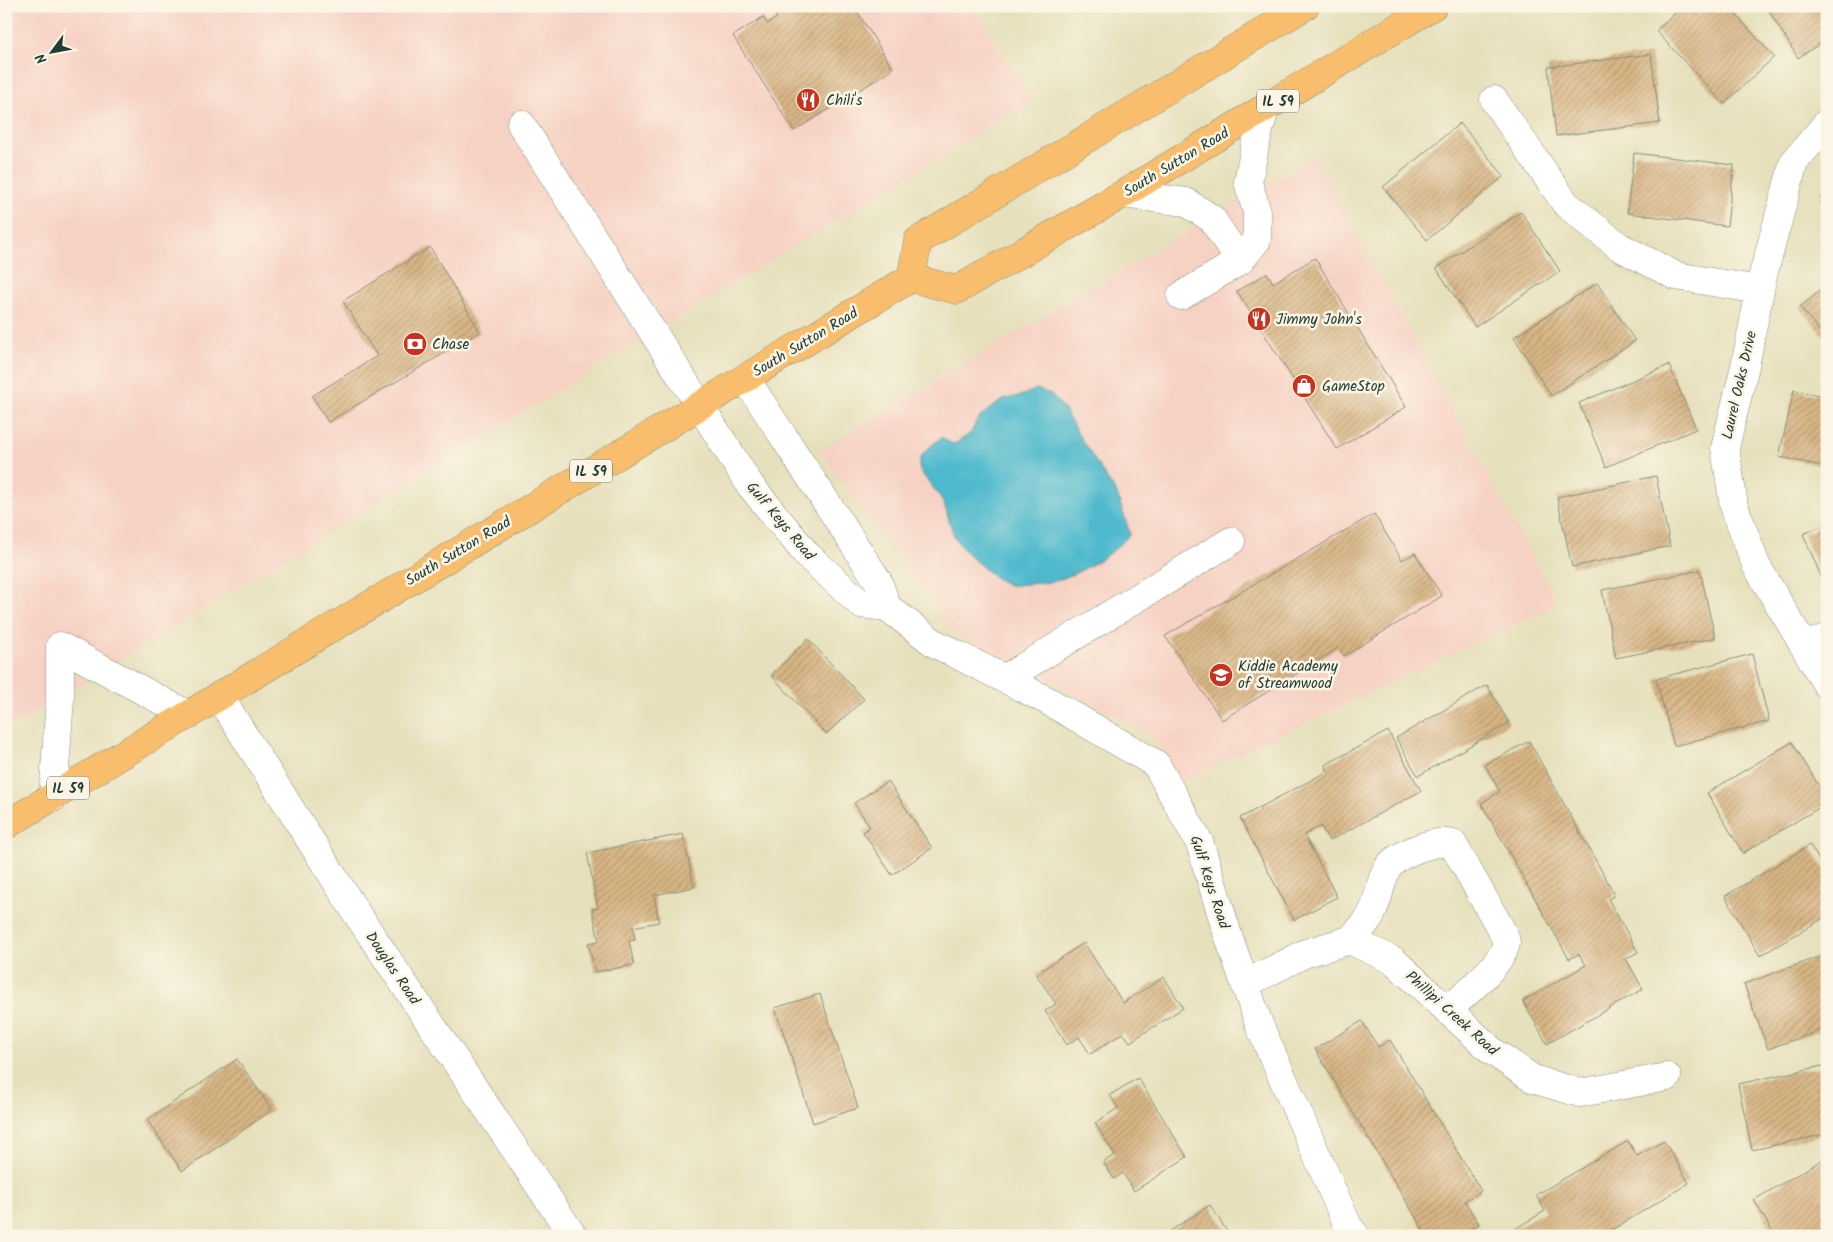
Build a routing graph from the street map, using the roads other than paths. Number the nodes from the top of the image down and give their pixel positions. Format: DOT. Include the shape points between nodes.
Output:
graph roads {
  1 [pos="1305,6"];
  2 [pos="1433,6"];
  3 [pos="1494,100"];
  4 [pos="1265,108"];
  5 [pos="1827,123"];
  6 [pos="521,124"];
  7 [pos="1122,194"];
  8 [pos="1240,261"];
  9 [pos="911,278"];
  10 [pos="1760,290"];
  11 [pos="1181,296"];
  12 [pos="745,378"];
  13 [pos="700,405"];
  14 [pos="1231,541"];
  15 [pos="886,607"];
  16 [pos="1815,642"];
  17 [pos="1004,679"];
  18 [pos="1827,685"];
  19 [pos="219,696"];
  20 [pos="188,715"];
  21 [pos="52,798"];
  22 [pos="6,826"];
  23 [pos="1350,940"];
  24 [pos="1245,984"];
  25 [pos="1447,1010"];
  26 [pos="1667,1077"];
  27 [pos="573,1236"];
  28 [pos="1356,1236"];
  1 -- 9 [label="main road" via="918,241"];
  2 -- 4 [label="main road, South Sutton Road / IL 59"];
  3 -- 10 [label="street" via="1566,204 1620,247 1676,276"];
  4 -- 7 [label="main road, South Sutton Road / IL 59"];
  4 -- 8 [label="street" via="1248,182 1257,212 1257,240"];
  5 -- 10 [label="street, Laurel Oaks Drive" via="1794,162"];
  6 -- 13 [label="street, Gulf Keys Road"];
  7 -- 8 [label="street" via="1186,202 1212,219"];
  7 -- 9 [label="main road, South Sutton Road / IL 59" via="957,290"];
  8 -- 11 [label="street"];
  9 -- 12 [label="main road, South Sutton Road / IL 59"];
  10 -- 16 [label="street, Laurel Oaks Drive" via="1725,448 1734,506 1756,564"];
  12 -- 13 [label="main road, South Sutton Road / IL 59"];
  12 -- 15 [label="street" via="878,582"];
  13 -- 15 [label="street, Gulf Keys Road" via="750,485 808,556 861,604"];
  13 -- 19 [label="main road, South Sutton Road / IL 59"];
  14 -- 17 [label="street"];
  15 -- 17 [label="street, Gulf Keys Road" via="934,643"];
  16 -- 18 [label="street, Laurel Oaks Drive"];
  17 -- 24 [label="street, Gulf Keys Road" via="1156,764 1200,844"];
  19 -- 20 [label="main road, South Sutton Road / IL 59"];
  19 -- 27 [label="street, Douglas Road" via="357,914"];
  20 -- 21 [label="main road, South Sutton Road / IL 59"];
  20 -- 21 [label="street" via="60,646 60,698"];
  21 -- 22 [label="main road, South Sutton Road / IL 59"];
  23 -- 24 [label="street" via="1306,953"];
  23 -- 25 [label="street, Phillipi Creek Road" via="1394,961"];
  23 -- 25 [label="street" via="1372,914 1384,874 1392,862 1432,844 1453,844 1506,943 1493,966"];
  24 -- 28 [label="street, Gulf Keys Road" via="1264,1036 1348,1226"];
  25 -- 26 [label="street, Phillipi Creek Road" via="1492,1051 1533,1079 1580,1093"];
}
